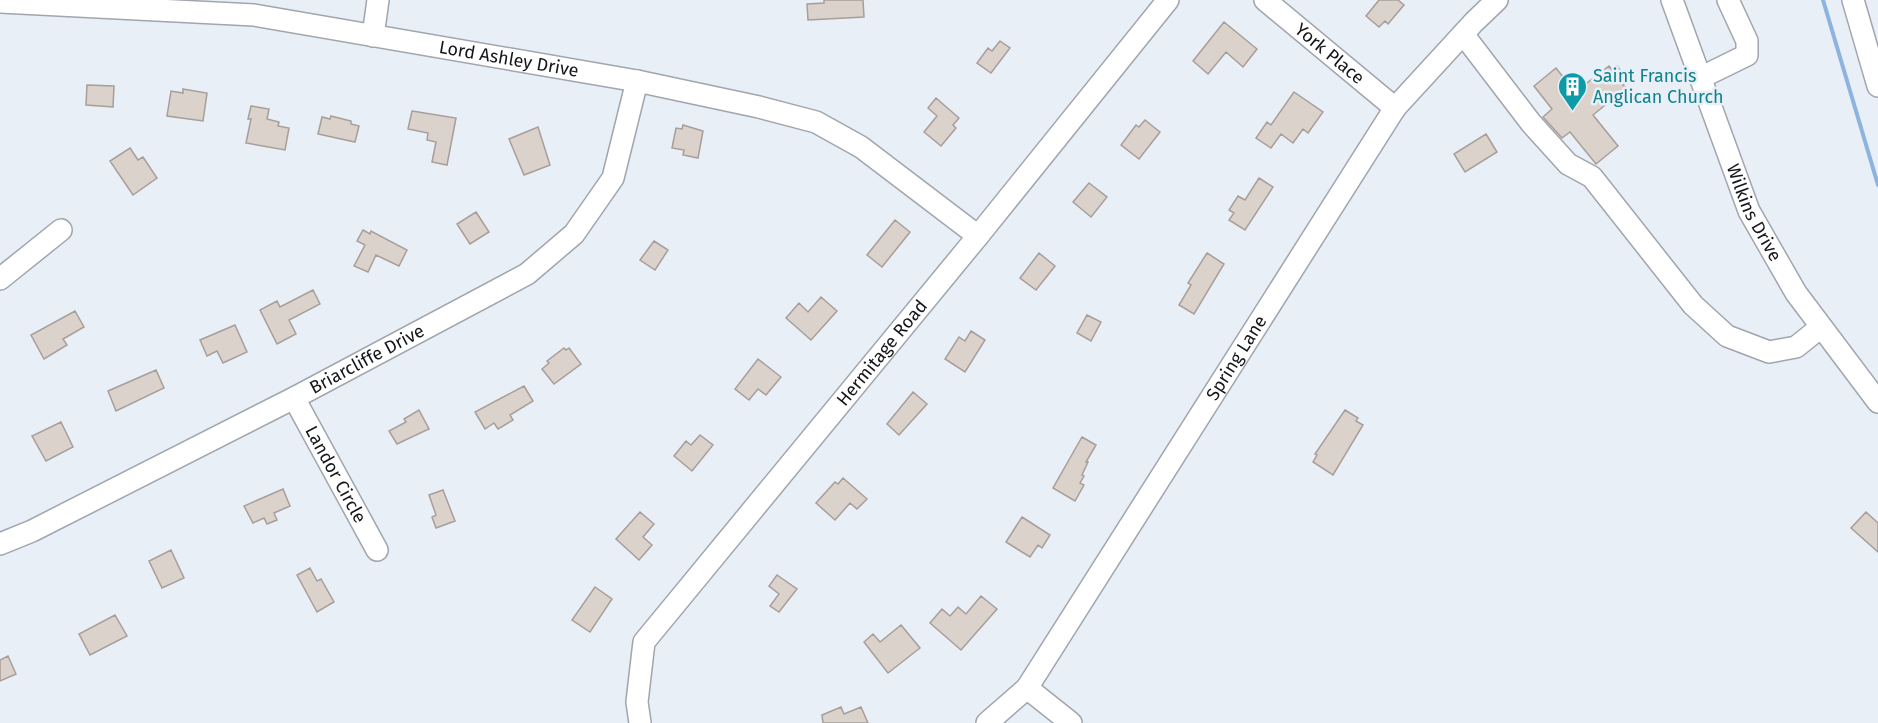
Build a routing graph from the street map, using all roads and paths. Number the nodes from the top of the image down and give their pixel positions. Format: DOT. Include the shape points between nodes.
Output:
graph roads {
  1 [pos="378,0"];
  2 [pos="1168,0"];
  3 [pos="1265,0"];
  4 [pos="1497,0"];
  5 [pos="1672,0"];
  6 [pos="1728,0"];
  7 [pos="1853,0"];
  8 [pos="0,2"];
  9 [pos="43,2"];
  10 [pos="1463,34"];
  11 [pos="373,36"];
  12 [pos="1700,78"];
  13 [pos="637,81"];
  14 [pos="1878,86"];
  15 [pos="1395,108"];
  16 [pos="60,230"];
  17 [pos="978,236"];
  18 [pos="0,279"];
  19 [pos="1821,327"];
  20 [pos="294,398"];
  21 [pos="1878,402"];
  22 [pos="0,544"];
  23 [pos="377,550"];
  24 [pos="1027,688"];
  25 [pos="640,723"];
  26 [pos="987,723"];
  27 [pos="1071,723"];
  1 -- 11 [label="street"];
  2 -- 17 [label="street, Hermitage Road"];
  3 -- 15 [label="street, York Place"];
  4 -- 10 [label="street, Spring Lane"];
  5 -- 12 [label="street, Wilkins Drive"];
  6 -- 12 [label="street" via="1746,41 1747,55"];
  7 -- 14 [label="street"];
  8 -- 9 [label="street, Lord Ashley Drive"];
  9 -- 11 [label="street, Lord Ashley Drive" via="254,15"];
  10 -- 15 [label="street, Spring Lane"];
  10 -- 19 [label="street" via="1531,123 1568,164 1592,177 1693,305 1726,336 1769,352 1796,347"];
  11 -- 13 [label="street, Lord Ashley Drive"];
  12 -- 19 [label="street, Wilkins Drive" via="1749,211 1796,294"];
  13 -- 17 [label="street, Lord Ashley Drive" via="816,122 861,147"];
  13 -- 20 [label="street, Briarcliffe Drive" via="613,178 574,234 527,274"];
  15 -- 24 [label="street, Spring Lane"];
  16 -- 18 [label="street"];
  17 -- 25 [label="street, Hermitage Road" via="645,642 637,702"];
  19 -- 21 [label="street, Wilkins Drive"];
  20 -- 22 [label="street, Briarcliffe Drive"];
  20 -- 23 [label="street, Landor Circle"];
  24 -- 26 [label="street, Spring Lane"];
  24 -- 27 [label="street"];
}
